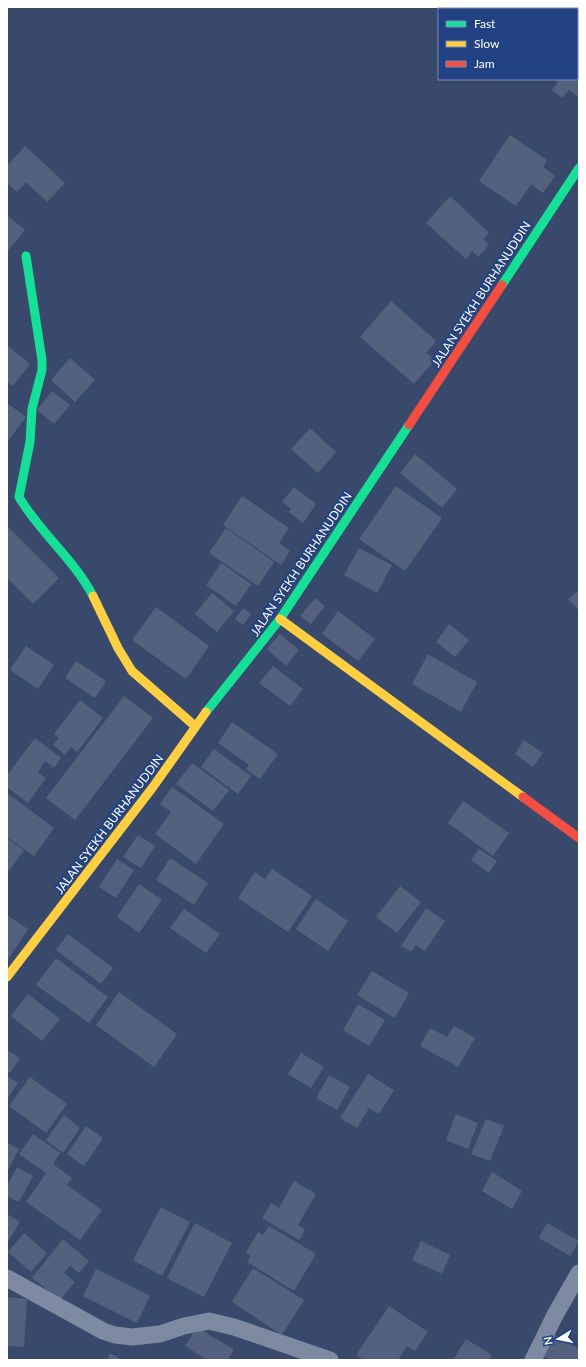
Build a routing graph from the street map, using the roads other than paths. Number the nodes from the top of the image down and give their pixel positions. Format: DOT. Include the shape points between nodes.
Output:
graph roads {
  1 [pos="579,168"];
  2 [pos="26,256"];
  3 [pos="13,497"];
  4 [pos="280,619"];
  5 [pos="195,726"];
  6 [pos="579,838"];
  7 [pos="7,977"];
  8 [pos="579,1273"];
  9 [pos="7,1278"];
  10 [pos="330,1360"];
  11 [pos="532,1360"];
  1 -- 4 [label="main road, JALAN SYEKH BURHANUDDIN"];
  2 -- 3 [label="main road" via="42,370 32,409 30,442"];
  3 -- 5 [label="main road" via="26,509 85,581 132,671"];
  4 -- 5 [label="main road, JALAN SYEKH BURHANUDDIN"];
  4 -- 6 [label="main road"];
  5 -- 7 [label="main road, JALAN SYEKH BURHANUDDIN" via="120,831"];
  8 -- 11 [label="street"];
  9 -- 10 [label="street" via="115,1336 160,1334 209,1321"];
}
